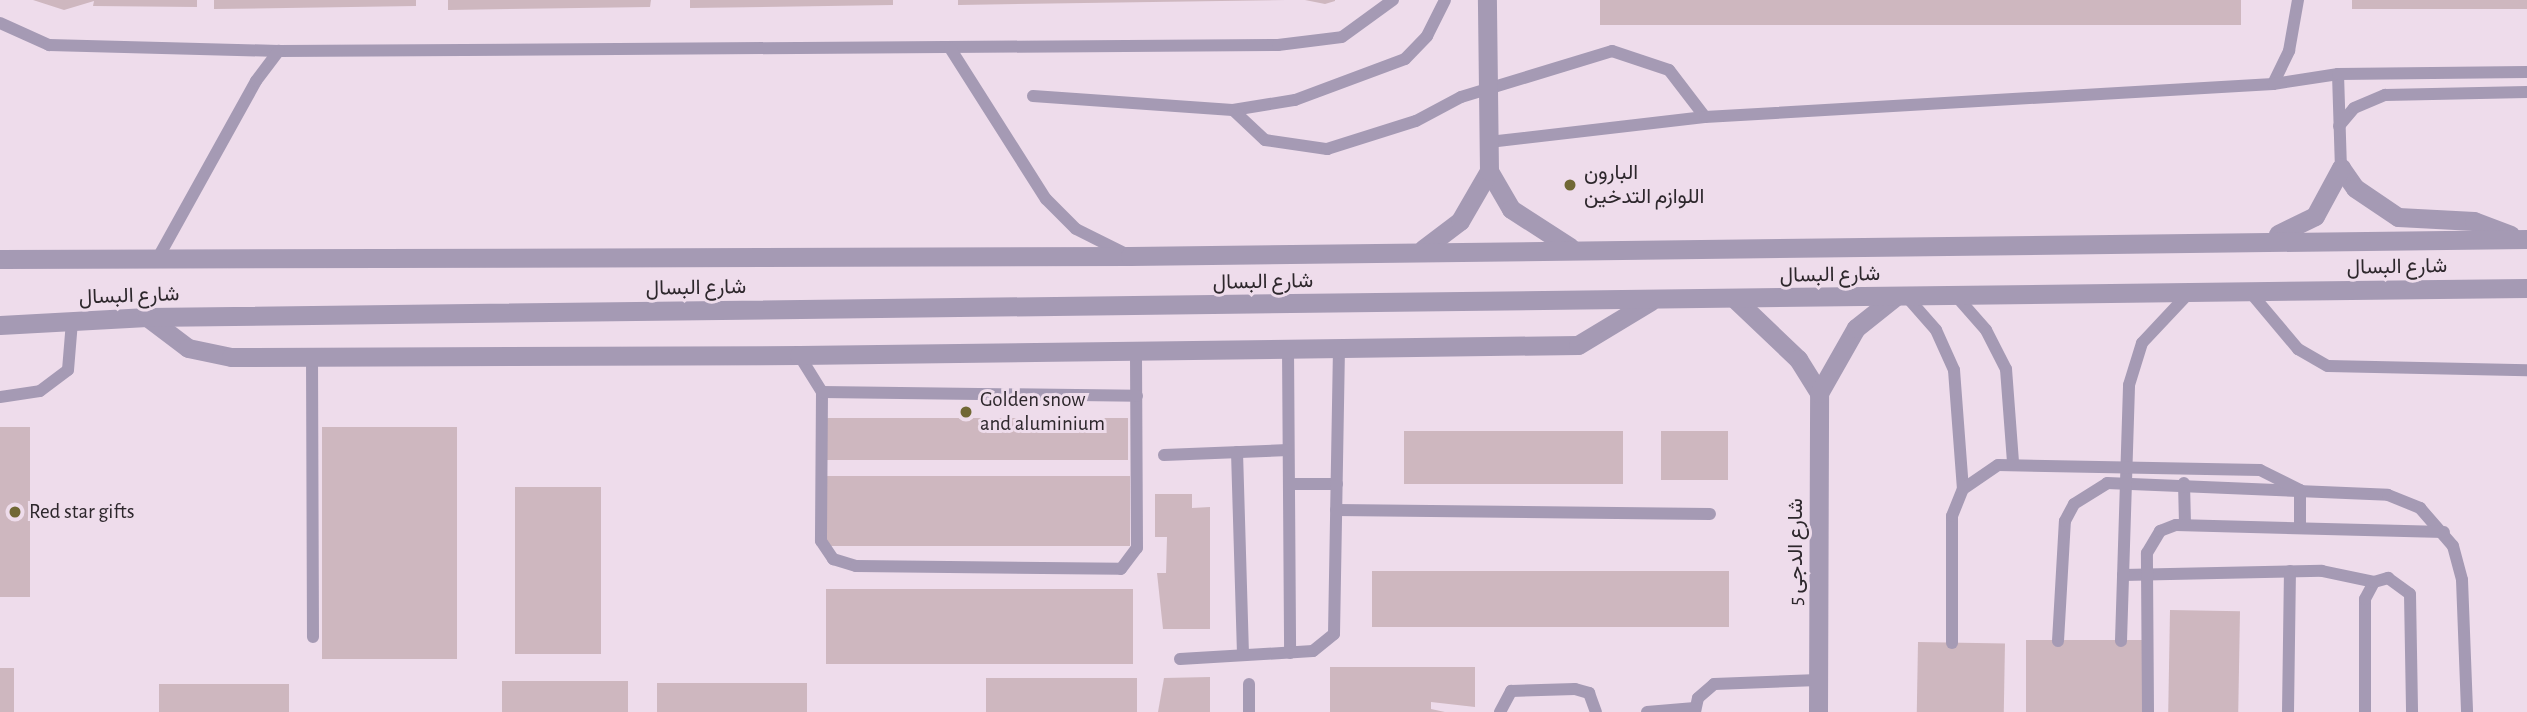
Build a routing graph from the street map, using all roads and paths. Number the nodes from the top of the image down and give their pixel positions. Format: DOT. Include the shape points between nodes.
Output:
graph roads {
  1 [pos="1393,0"];
  2 [pos="1445,0"];
  3 [pos="1487,0"];
  4 [pos="2298,0"];
  5 [pos="0,23"];
  6 [pos="950,48"];
  7 [pos="279,51"];
  8 [pos="2527,72"];
  9 [pos="2338,74"];
  10 [pos="2273,84"];
  11 [pos="1488,88"];
  12 [pos="2527,92"];
  13 [pos="1033,96"];
  14 [pos="1233,110"];
  15 [pos="1705,117"];
  16 [pos="2339,126"];
  17 [pos="1489,142"];
  18 [pos="2341,168"];
  19 [pos="1489,170"];
  20 [pos="2524,239"];
  21 [pos="2249,241"];
  22 [pos="1570,247"];
  23 [pos="1423,249"];
  24 [pos="159,256"];
  25 [pos="1130,256"];
  26 [pos="0,259"];
  27 [pos="2527,288"];
  28 [pos="2250,292"];
  29 [pos="2188,294"];
  30 [pos="1901,297"];
  31 [pos="1957,297"];
  32 [pos="1736,300"];
  33 [pos="1651,301"];
  34 [pos="147,317"];
  35 [pos="72,321"];
  36 [pos="0,325"];
  37 [pos="1339,348"];
  38 [pos="1288,349"];
  39 [pos="1136,350"];
  40 [pos="799,355"];
  41 [pos="312,356"];
  42 [pos="2527,370"];
  43 [pos="822,392"];
  44 [pos="1819,393"];
  45 [pos="1137,396"];
  46 [pos="0,397"];
  47 [pos="1288,450"];
  48 [pos="1237,452"];
  49 [pos="1164,455"];
  50 [pos="2013,463"];
  51 [pos="2126,464"];
  52 [pos="2126,480"];
  53 [pos="2184,483"];
  54 [pos="1289,484"];
  55 [pos="1336,484"];
  56 [pos="1962,489"];
  57 [pos="2300,490"];
  58 [pos="1336,510"];
  59 [pos="1710,514"];
  60 [pos="2185,525"];
  61 [pos="2300,528"];
  62 [pos="2444,532"];
  63 [pos="2290,571"];
  64 [pos="2147,574"];
  65 [pos="2123,575"];
  66 [pos="2374,582"];
  67 [pos="313,637"];
  68 [pos="2059,640"];
  69 [pos="2121,641"];
  70 [pos="1952,643"];
  71 [pos="1290,653"];
  72 [pos="1243,656"];
  73 [pos="1180,659"];
  74 [pos="1818,680"];
  75 [pos="1249,684"];
  76 [pos="1695,710"];
  77 [pos="1249,712"];
  78 [pos="1500,712"];
  79 [pos="1596,712"];
  80 [pos="1647,712"];
  81 [pos="1818,712"];
  82 [pos="2148,712"];
  83 [pos="2288,712"];
  84 [pos="2365,712"];
  85 [pos="2412,712"];
  86 [pos="2467,712"];
  1 -- 6 [label="lane" via="1342,37 1278,45"];
  2 -- 14 [label="lane" via="1427,36 1405,60 1295,100"];
  3 -- 11 [label="street"];
  4 -- 10 [label="lane" via="2289,51"];
  5 -- 7 [label="lane" via="50,45"];
  6 -- 7 [label="lane"];
  6 -- 25 [label="lane" via="1046,198 1076,229"];
  7 -- 24 [label="lane" via="256,81"];
  8 -- 9 [label="lane"];
  9 -- 10 [label="lane"];
  9 -- 16 [label="lane"];
  10 -- 15 [label="lane"];
  11 -- 14 [label="lane" via="1364,141 1326,149 1265,141"];
  11 -- 15 [label="lane" via="1592,53 1632,54 1684,83"];
  11 -- 17 [label="street"];
  12 -- 16 [label="lane" via="2385,95 2354,108"];
  13 -- 14 [label="lane"];
  15 -- 17 [label="lane"];
  16 -- 18 [label="lane"];
  17 -- 19 [label="street"];
  18 -- 20 [label="street" via="2355,188 2398,217 2474,221"];
  18 -- 21 [label="street" via="2315,216 2300,228"];
  19 -- 22 [label="street" via="1511,209"];
  19 -- 23 [label="street" via="1460,221"];
  20 -- 21 [label="street, شارع البسال"];
  21 -- 22 [label="street, شارع البسال"];
  22 -- 23 [label="street, شارع البسال"];
  23 -- 25 [label="street, شارع البسال"];
  24 -- 25 [label="street, شارع البسال"];
  24 -- 26 [label="street, شارع البسال"];
  27 -- 28 [label="street, شارع البسال"];
  28 -- 29 [label="street, شارع البسال"];
  28 -- 42 [label="lane" via="2298,349 2328,366"];
  29 -- 31 [label="street, شارع البسال"];
  29 -- 51 [label="lane" via="2155,324 2134,363"];
  30 -- 31 [label="street, شارع البسال"];
  30 -- 32 [label="street, شارع البسال"];
  30 -- 44 [label="street, شارع الدجى 5" via="1856,328"];
  30 -- 56 [label="lane" via="1936,330 1954,370"];
  31 -- 50 [label="lane" via="1986,330 2006,369"];
  32 -- 33 [label="street, شارع البسال"];
  32 -- 44 [label="street" via="1798,359"];
  33 -- 34 [label="street, شارع البسال"];
  33 -- 37 [label="street" via="1578,345"];
  34 -- 35 [label="street, شارع البسال"];
  34 -- 41 [label="street" via="188,348 209,355"];
  35 -- 36 [label="street, شارع البسال"];
  35 -- 46 [label="lane" via="68,370 40,391"];
  37 -- 38 [label="street"];
  37 -- 55 [label="lane"];
  38 -- 39 [label="street"];
  38 -- 47 [label="lane"];
  39 -- 40 [label="street"];
  39 -- 45 [label="lane"];
  40 -- 41 [label="street"];
  40 -- 43 [label="lane"];
  41 -- 67 [label="lane"];
  43 -- 45 [label="lane"];
  43 -- 45 [label="lane" via="821,541 833,559 856,566 1121,569 1137,548"];
  44 -- 74 [label="street, شارع الدجى 5"];
  47 -- 48 [label="lane"];
  47 -- 54 [label="lane"];
  48 -- 49 [label="lane"];
  48 -- 72 [label="lane"];
  50 -- 51 [label="lane"];
  50 -- 56 [label="lane" via="1985,470"];
  51 -- 52 [label="lane"];
  51 -- 57 [label="lane" via="2245,467"];
  52 -- 53 [label="lane"];
  52 -- 65 [label="lane"];
  52 -- 68 [label="lane" via="2089,491 2064,521"];
  53 -- 57 [label="lane"];
  53 -- 60 [label="lane"];
  54 -- 55 [label="lane"];
  54 -- 71 [label="lane"];
  55 -- 58 [label="lane"];
  56 -- 70 [label="lane" via="1952,516"];
  57 -- 61 [label="lane"];
  57 -- 62 [label="lane" via="2388,495 2420,508"];
  58 -- 59 [label="lane"];
  58 -- 71 [label="lane" via="1334,634 1322,649"];
  60 -- 61 [label="lane"];
  60 -- 64 [label="lane" via="2154,537"];
  61 -- 62 [label="lane"];
  62 -- 86 [label="lane" via="2462,580"];
  63 -- 64 [label="lane"];
  63 -- 66 [label="lane"];
  63 -- 83 [label="lane"];
  64 -- 65 [label="lane"];
  64 -- 82 [label="lane"];
  65 -- 69 [label="lane"];
  66 -- 84 [label="lane" via="2365,599"];
  66 -- 85 [label="lane" via="2395,579 2410,594"];
  71 -- 72 [label="lane"];
  72 -- 73 [label="lane"];
  74 -- 76 [label="lane" via="1714,684"];
  74 -- 81 [label="street, شارع الدجى 5"];
  75 -- 77 [label="lane"];
  76 -- 80 [label="lane"];
  78 -- 79 [label="lane" via="1511,691 1563,689 1589,693"];
}
